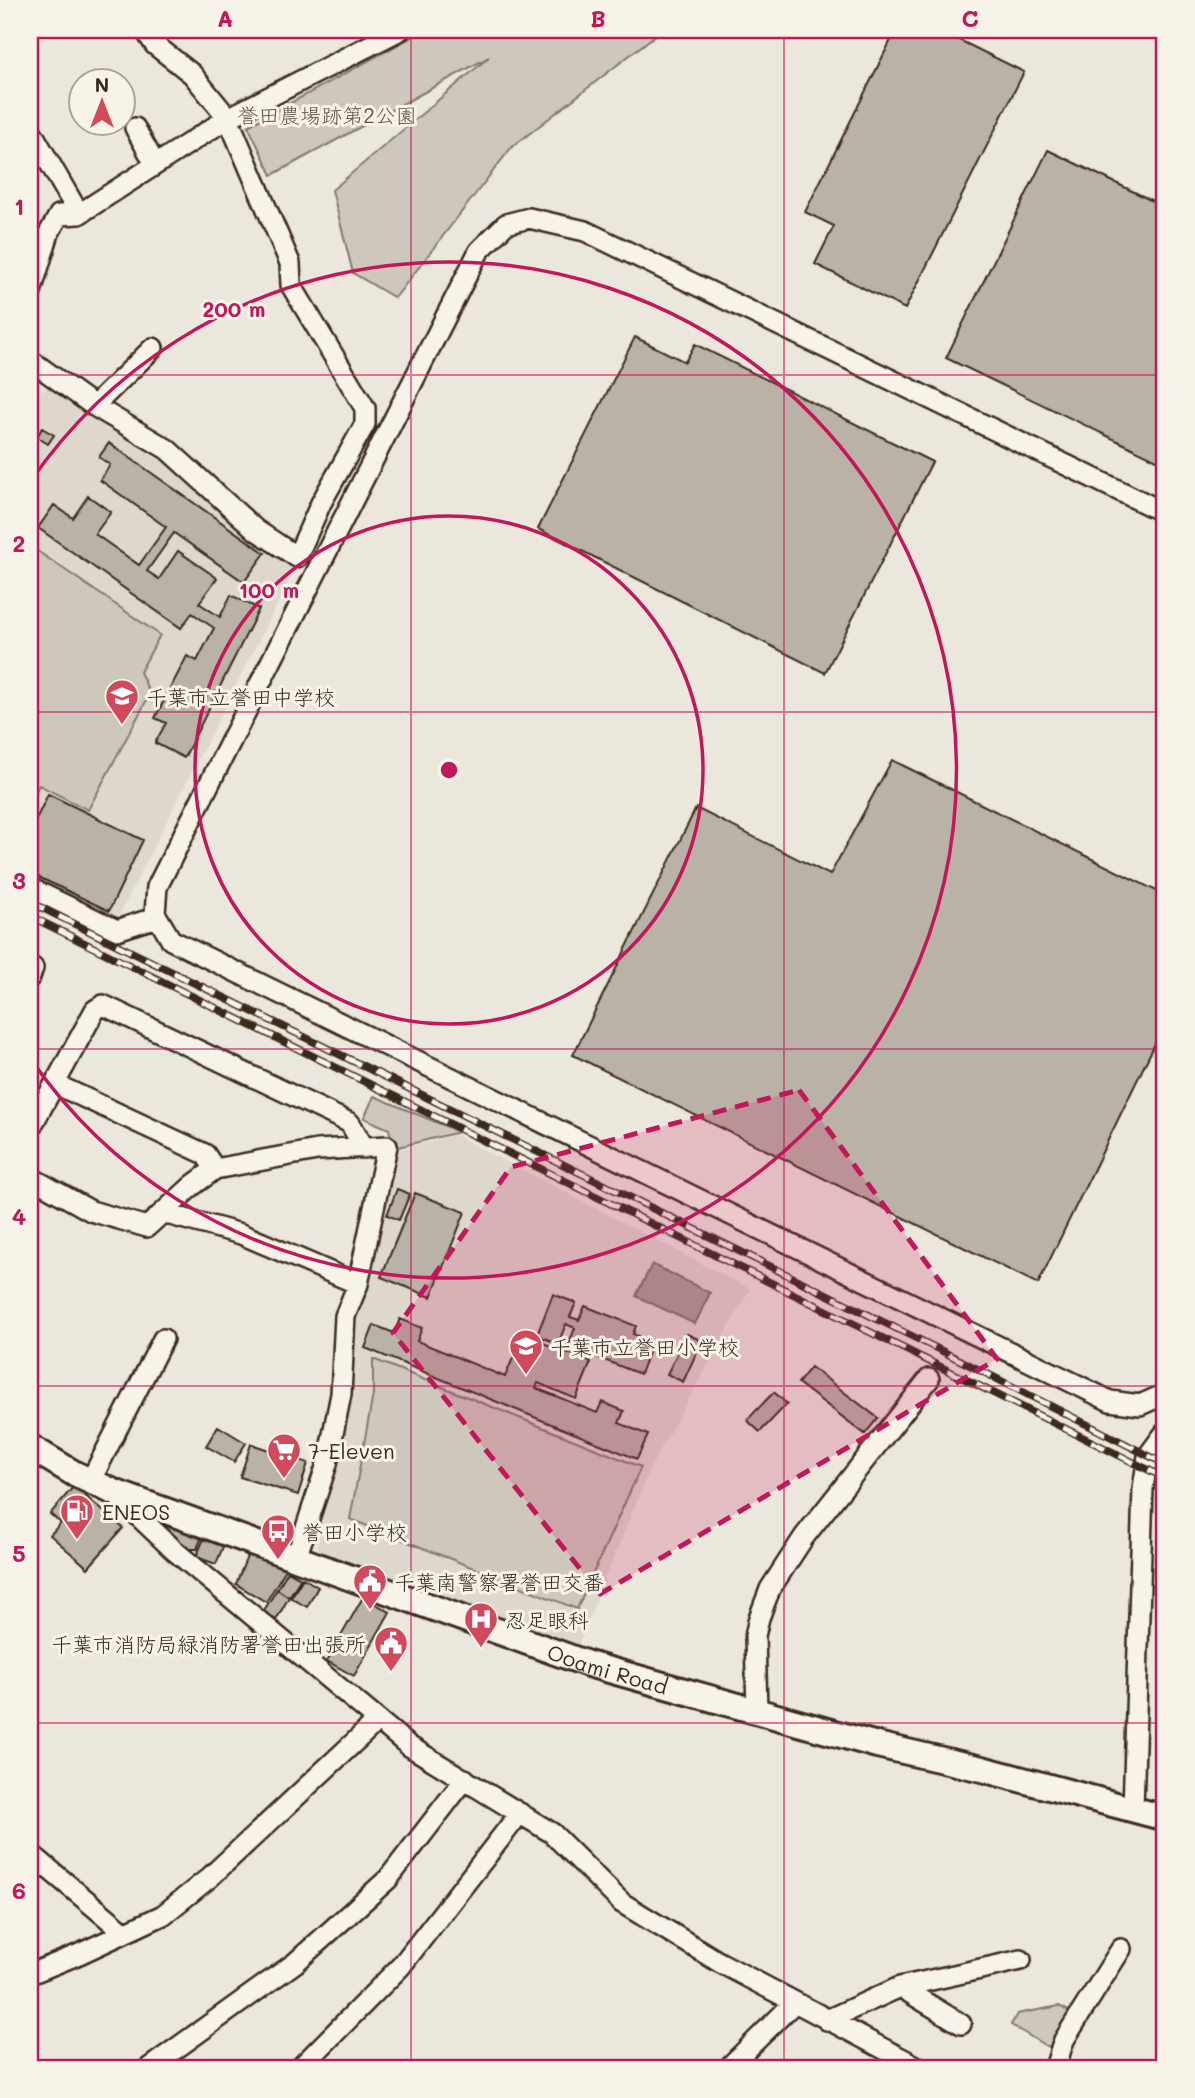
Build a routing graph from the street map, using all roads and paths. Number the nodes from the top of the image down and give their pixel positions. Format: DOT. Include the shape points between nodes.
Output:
graph roads {
  1 [pos="145,30"];
  2 [pos="400,30"];
  3 [pos="228,118"];
  4 [pos="30,129"];
  5 [pos="136,130"];
  6 [pos="155,164"];
  7 [pos="79,214"];
  8 [pos="30,295"];
  9 [pos="153,348"];
  10 [pos="30,360"];
  11 [pos="94,406"];
  12 [pos="1165,513"];
  13 [pos="30,888"];
  14 [pos="157,917"];
  15 [pos="30,966"];
  16 [pos="30,977"];
  17 [pos="55,1084"];
  18 [pos="30,1129"];
  19 [pos="364,1147"];
  20 [pos="215,1169"];
  21 [pos="30,1177"];
  22 [pos="163,1213"];
  23 [pos="358,1284"];
  24 [pos="163,1339"];
  25 [pos="929,1379"];
  26 [pos="1165,1394"];
  27 [pos="1162,1440"];
  28 [pos="30,1447"];
  29 [pos="90,1482"];
  30 [pos="114,1492"];
  31 [pos="296,1558"];
  32 [pos="757,1711"];
  33 [pos="378,1720"];
  34 [pos="465,1779"];
  35 [pos="1133,1809"];
  36 [pos="520,1813"];
  37 [pos="1165,1818"];
  38 [pos="30,1853"];
  39 [pos="124,1932"];
  40 [pos="1121,1949"];
  41 [pos="1021,1960"];
  42 [pos="30,1974"];
  43 [pos="901,1987"];
  44 [pos="794,2003"];
  45 [pos="827,2020"];
  46 [pos="961,2024"];
  47 [pos="149,2068"];
  48 [pos="300,2068"];
  49 [pos="728,2068"];
  50 [pos="920,2068"];
  51 [pos="1055,2068"];
  1 -- 3 [label="street" via="192,74"];
  2 -- 3 [label="street"];
  3 -- 6 [label="street"];
  3 -- 11 [label="street" via="290,264 291,285 366,408 366,424 297,556 256,530 167,449"];
  4 -- 7 [label="street"];
  5 -- 6 [label="street"];
  6 -- 7 [label="street"];
  7 -- 8 [label="street" via="59,215"];
  9 -- 11 [label="street"];
  10 -- 11 [label="street"];
  12 -- 14 [label="street" via="585,230 530,218 506,224 479,251 157,887"];
  13 -- 14 [label="street" via="117,930"];
  14 -- 26 [label="street" via="171,940 1110,1401 1140,1405"];
  15 -- 16 [label="street"];
  17 -- 18 [label="street"];
  17 -- 19 [label="street" via="95,1010 103,1005 350,1123"];
  17 -- 20 [label="street" via="205,1154"];
  19 -- 20 [label="street" via="317,1150"];
  19 -- 23 [label="street" via="387,1146"];
  20 -- 22 [label="street"];
  21 -- 22 [label="street" via="90,1212 147,1227"];
  22 -- 23 [label="street" via="241,1234"];
  23 -- 31 [label="street" via="345,1316 341,1394 327,1464"];
  24 -- 29 [label="street"];
  25 -- 32 [label="street" via="804,1537 770,1589 755,1636"];
  27 -- 35 [label="street" via="1148,1456 1143,1488"];
  28 -- 29 [label="main road, Ooami Road"];
  29 -- 30 [label="main road, Ooami Road"];
  30 -- 31 [label="main road, Ooami Road"];
  30 -- 33 [label="street" via="176,1552"];
  31 -- 32 [label="main road, Ooami Road" via="588,1664"];
  32 -- 35 [label="main road, Ooami Road"];
  33 -- 34 [label="street"];
  33 -- 39 [label="street" via="209,1878 163,1915"];
  34 -- 36 [label="street"];
  34 -- 47 [label="street" via="388,1879 295,1963"];
  35 -- 37 [label="main road, Ooami Road"];
  36 -- 44 [label="street" via="552,1833 622,1903"];
  36 -- 48 [label="street" via="401,1966"];
  38 -- 39 [label="street"];
  39 -- 42 [label="street"];
  40 -- 51 [label="street" via="1064,2040"];
  41 -- 43 [label="street"];
  43 -- 45 [label="street"];
  43 -- 46 [label="street"];
  44 -- 45 [label="street"];
  44 -- 49 [label="street"];
  45 -- 50 [label="street"];
}
